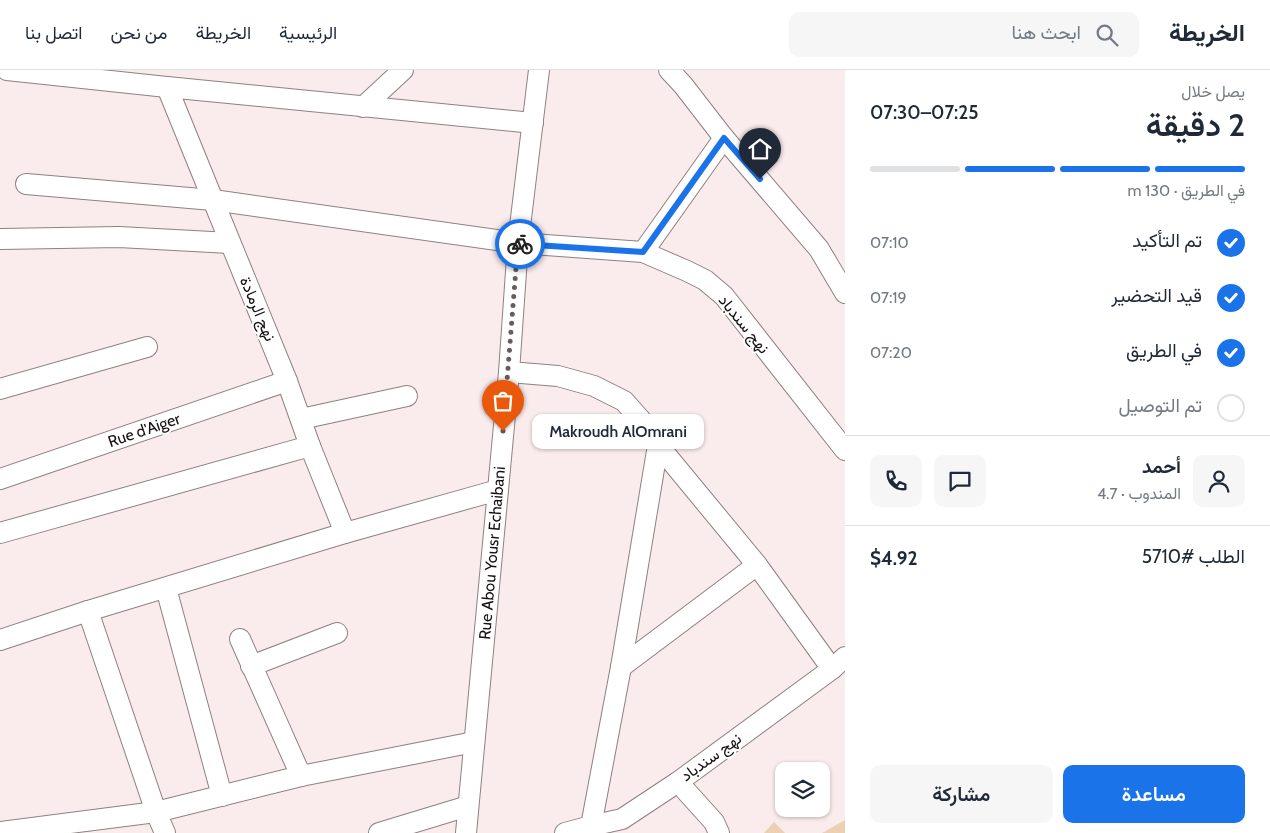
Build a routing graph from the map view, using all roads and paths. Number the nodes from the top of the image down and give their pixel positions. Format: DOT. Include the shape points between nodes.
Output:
graph roads {
  1 [pos="7,70"];
  2 [pos="403,70"];
  3 [pos="539,70"];
  4 [pos="670,70"];
  5 [pos="39,72"];
  6 [pos="167,87"];
  7 [pos="363,106"];
  8 [pos="533,123"];
  9 [pos="724,138"];
  10 [pos="26,184"];
  11 [pos="212,200"];
  12 [pos="0,239"];
  13 [pos="230,243"];
  14 [pos="518,243"];
  15 [pos="643,252"];
  16 [pos="845,293"];
  17 [pos="147,347"];
  18 [pos="509,372"];
  19 [pos="288,381"];
  20 [pos="0,389"];
  21 [pos="407,396"];
  22 [pos="301,420"];
  23 [pos="658,445"];
  24 [pos="310,446"];
  25 [pos="845,450"];
  26 [pos="0,479"];
  27 [pos="498,490"];
  28 [pos="0,533"];
  29 [pos="345,533"];
  30 [pos="757,565"];
  31 [pos="166,588"];
  32 [pos="88,611"];
  33 [pos="337,633"];
  34 [pos="240,639"];
  35 [pos="0,640"];
  36 [pos="838,663"];
  37 [pos="252,666"];
  38 [pos="621,668"];
  39 [pos="474,742"];
  40 [pos="300,776"];
  41 [pos="678,782"];
  42 [pos="222,796"];
  43 [pos="468,806"];
  44 [pos="156,812"];
  45 [pos="591,826"];
  46 [pos="624,826"];
  47 [pos="0,832"];
  48 [pos="165,833"];
  49 [pos="380,833"];
  50 [pos="466,833"];
  51 [pos="565,833"];
  52 [pos="719,833"];
  1 -- 5 [label="street"];
  2 -- 7 [label="street"];
  3 -- 8 [label="street, Rue Abou Yousr Echaibani"];
  4 -- 9 [label="street"];
  5 -- 6 [label="street"];
  6 -- 7 [label="street"];
  6 -- 11 [label="street, نهج الرمادة"];
  7 -- 8 [label="street"];
  8 -- 14 [label="street, Rue Abou Yousr Echaibani"];
  9 -- 15 [label="street"];
  9 -- 16 [label="street" via="819,249"];
  10 -- 11 [label="street, نهج سندباد"];
  11 -- 13 [label="street, نهج الرمادة"];
  11 -- 14 [label="street, نهج سندباد"];
  12 -- 13 [label="street" via="119,237"];
  13 -- 19 [label="street, نهج الرمادة"];
  14 -- 15 [label="street, نهج سندباد"];
  14 -- 18 [label="street, Rue Abou Yousr Echaibani"];
  15 -- 25 [label="street, نهج سندباد" via="705,280 724,296"];
  17 -- 20 [label="street"];
  18 -- 23 [label="street" via="558,376 594,386 624,402 648,428"];
  18 -- 27 [label="street, Rue Abou Yousr Echaibani"];
  19 -- 22 [label="street, نهج الرمادة"];
  19 -- 26 [label="street, Rue d'Aiger"];
  21 -- 22 [label="street"];
  22 -- 24 [label="street, نهج الرمادة"];
  23 -- 30 [label="street"];
  23 -- 38 [label="street"];
  24 -- 28 [label="street"];
  24 -- 29 [label="street, نهج الرمادة"];
  27 -- 29 [label="street"];
  27 -- 39 [label="street, Rue Abou Yousr Echaibani"];
  29 -- 31 [label="street"];
  30 -- 36 [label="street"];
  30 -- 38 [label="street"];
  31 -- 32 [label="street"];
  31 -- 42 [label="street"];
  32 -- 35 [label="street"];
  32 -- 44 [label="street"];
  33 -- 37 [label="street"];
  34 -- 37 [label="street"];
  36 -- 41 [label="street, نهج سندباد"];
  37 -- 40 [label="street"];
  38 -- 45 [label="street"];
  39 -- 40 [label="street"];
  39 -- 43 [label="street, Rue Abou Yousr Echaibani"];
  40 -- 42 [label="street"];
  41 -- 46 [label="street, نهج سندباد"];
  41 -- 52 [label="street" via="714,822"];
  42 -- 44 [label="street"];
  43 -- 49 [label="street"];
  43 -- 50 [label="street, Rue Abou Yousr Echaibani"];
  44 -- 47 [label="street"];
  44 -- 48 [label="street"];
  45 -- 46 [label="street, نهج سندباد"];
  45 -- 51 [label="street, نهج سندباد"];
}
